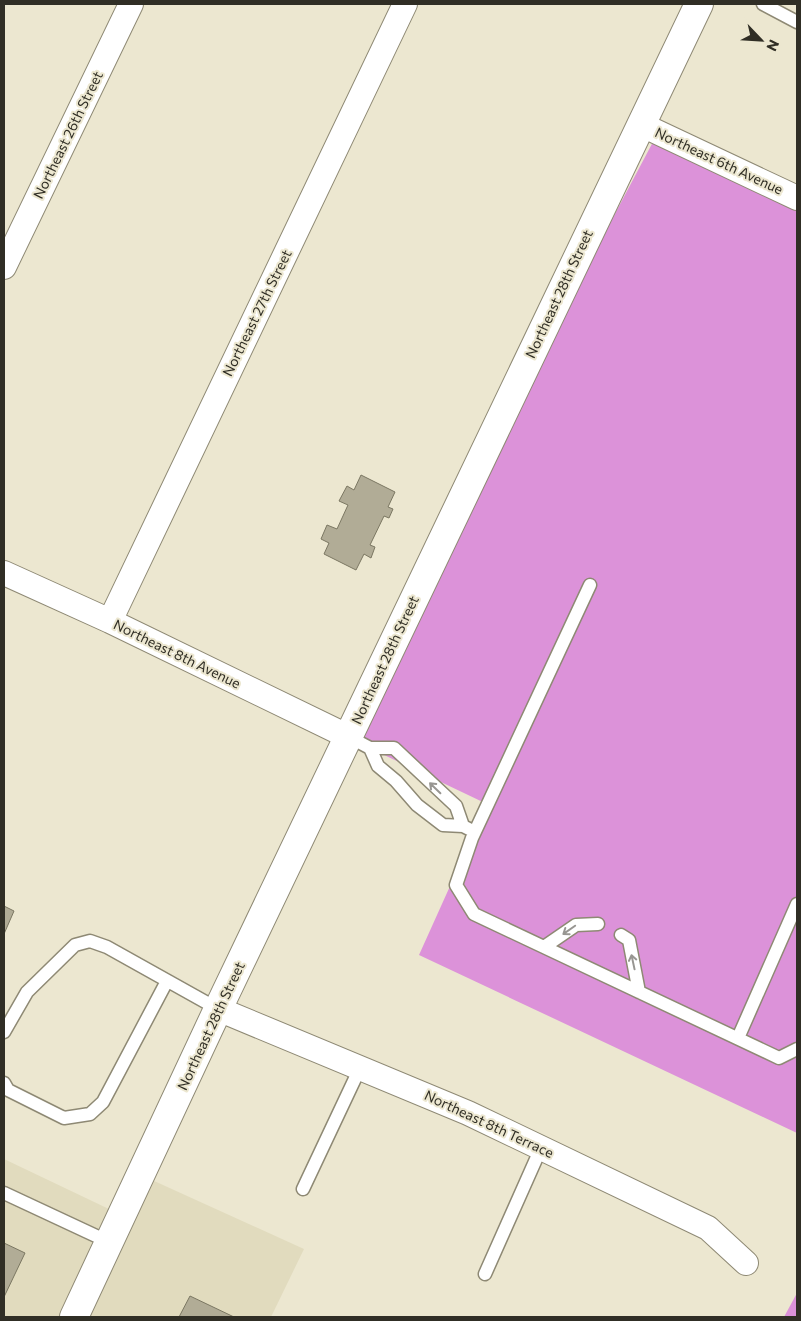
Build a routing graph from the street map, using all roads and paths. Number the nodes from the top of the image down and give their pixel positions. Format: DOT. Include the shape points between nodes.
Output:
graph roads {
  1 [pos="132,4"];
  2 [pos="405,4"];
  3 [pos="698,4"];
  4 [pos="763,4"];
  5 [pos="797,22"];
  6 [pos="640,124"];
  7 [pos="797,198"];
  8 [pos="4,266"];
  9 [pos="4,573"];
  10 [pos="590,585"];
  11 [pos="110,621"];
  12 [pos="359,742"];
  13 [pos="464,826"];
  14 [pos="474,833"];
  15 [pos="797,904"];
  16 [pos="598,924"];
  17 [pos="621,935"];
  18 [pos="544,947"];
  19 [pos="167,981"];
  20 [pos="639,992"];
  21 [pos="218,1009"];
  22 [pos="4,1032"];
  23 [pos="738,1038"];
  24 [pos="797,1049"];
  25 [pos="360,1068"];
  26 [pos="4,1083"];
  27 [pos="541,1148"];
  28 [pos="304,1189"];
  29 [pos="4,1193"];
  30 [pos="109,1242"];
  31 [pos="746,1263"];
  32 [pos="485,1274"];
  33 [pos="74,1317"];
  1 -- 8 [label="street, Northeast 26th Street"];
  2 -- 11 [label="street, Northeast 27th Street"];
  3 -- 6 [label="street, Northeast 28th Street"];
  4 -- 5 [label="lane"];
  6 -- 7 [label="street, Northeast 6th Avenue"];
  6 -- 12 [label="street, Northeast 28th Street"];
  9 -- 11 [label="street, Northeast 8th Avenue"];
  10 -- 14 [label="lane"];
  11 -- 12 [label="street, Northeast 8th Avenue"];
  12 -- 13 [label="lane" via="416,805 443,825"];
  13 -- 12 [label="lane, one-way" via="456,806 394,748"];
  12 -- 21 [label="street, Northeast 28th Street"];
  13 -- 14 [label="lane"];
  14 -- 18 [label="lane" via="456,886 474,914"];
  15 -- 23 [label="lane"];
  16 -- 18 [label="lane, one-way" via="576,925"];
  20 -- 17 [label="lane, one-way" via="628,940"];
  18 -- 20 [label="lane"];
  19 -- 21 [label="lane"];
  19 -- 22 [label="lane" via="107,947 90,941 75,945 27,992"];
  19 -- 26 [label="lane" via="103,1102 90,1114 64,1118 8,1090"];
  20 -- 23 [label="lane"];
  21 -- 25 [label="street, Northeast 8th Terrace"];
  21 -- 30 [label="street, Northeast 28th Street"];
  23 -- 24 [label="lane" via="779,1058"];
  25 -- 27 [label="street, Northeast 8th Terrace" via="468,1113"];
  25 -- 28 [label="lane"];
  27 -- 31 [label="street, Northeast 8th Terrace" via="708,1228"];
  27 -- 32 [label="lane"];
  29 -- 30 [label="lane"];
  30 -- 33 [label="street, Northeast 28th Street"];
}
